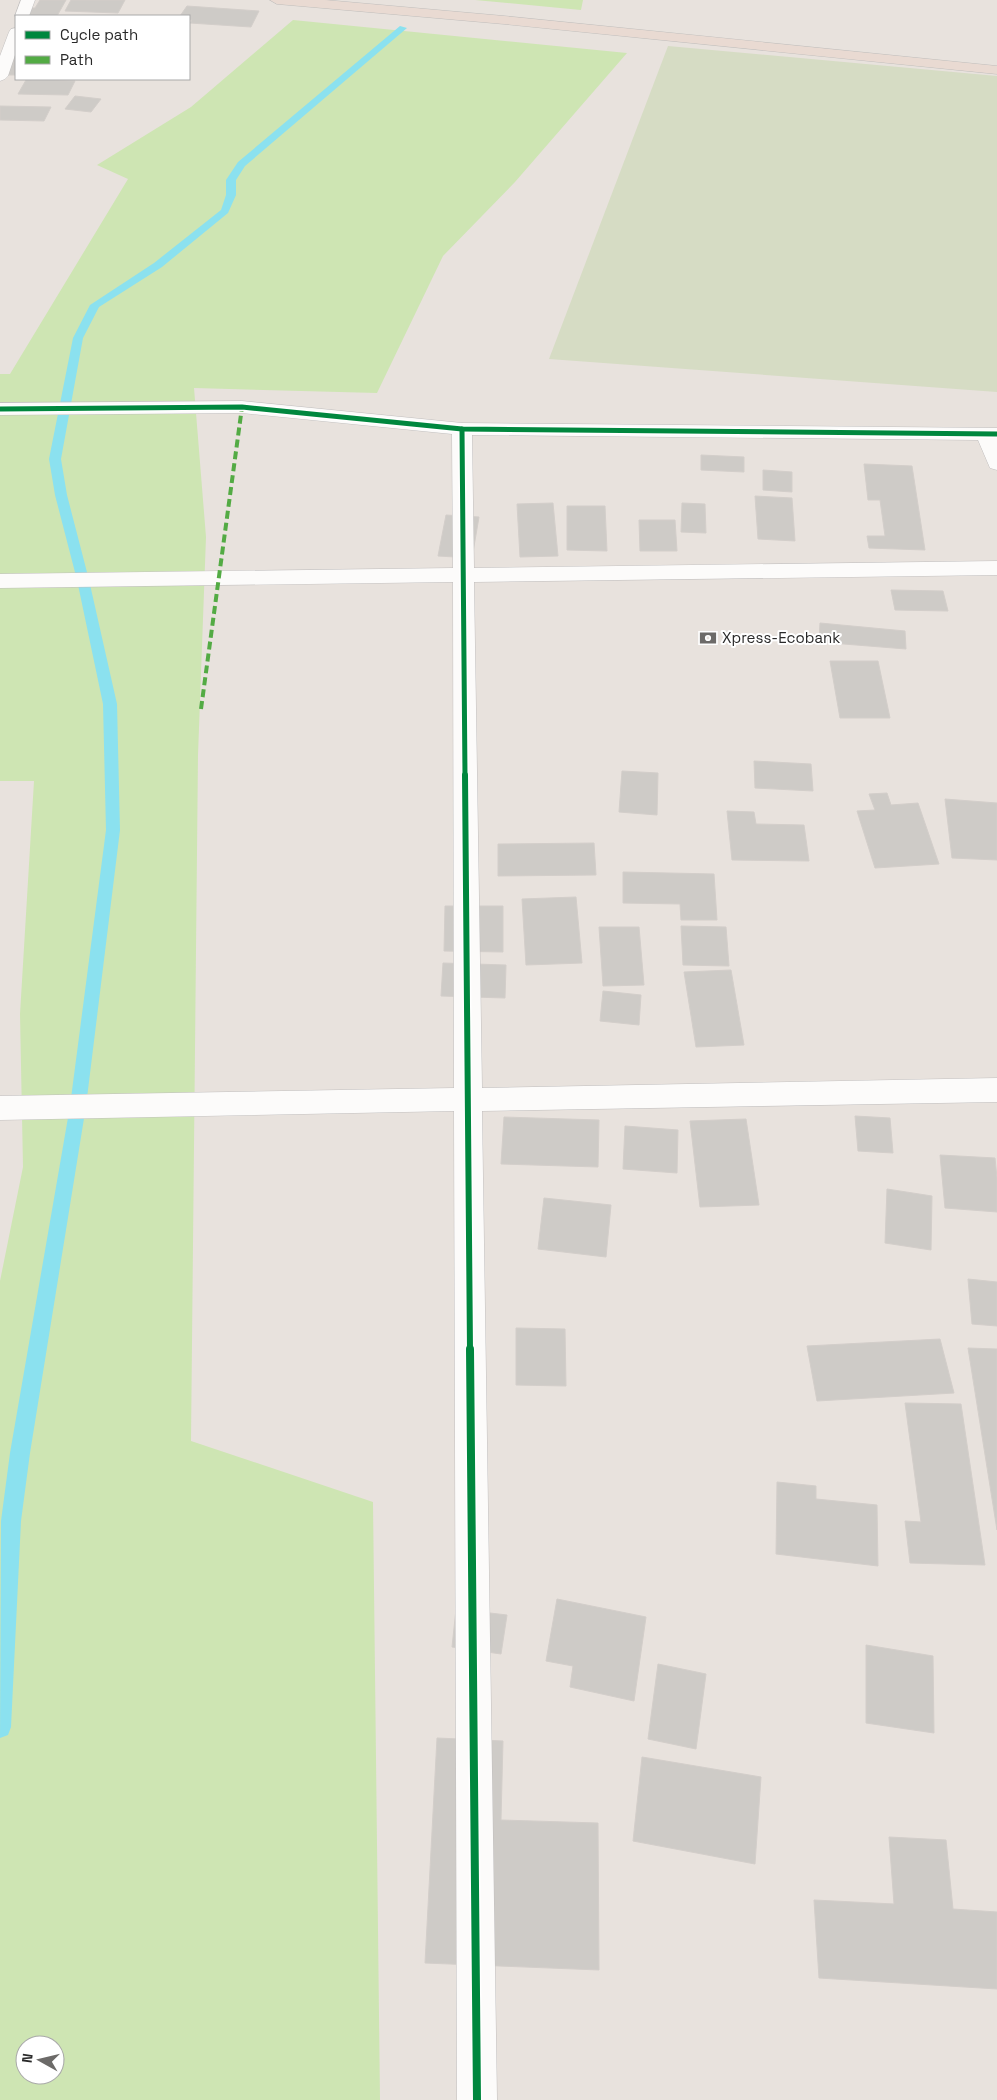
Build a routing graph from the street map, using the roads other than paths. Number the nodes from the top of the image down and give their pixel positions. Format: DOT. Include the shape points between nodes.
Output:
graph roads {
  1 [pos="28,0"];
  2 [pos="277,0"];
  3 [pos="22,15"];
  4 [pos="10,36"];
  5 [pos="997,70"];
  6 [pos="0,76"];
  7 [pos="0,409"];
  8 [pos="462,429"];
  9 [pos="992,434"];
  10 [pos="997,464"];
  11 [pos="997,568"];
  12 [pos="464,575"];
  13 [pos="0,581"];
  14 [pos="997,1090"];
  15 [pos="468,1100"];
  16 [pos="0,1108"];
  17 [pos="477,2100"];
  1 -- 3 [label="street"];
  2 -- 5 [label="highway"];
  4 -- 6 [label="street"];
  7 -- 8 [label="street" via="242,407"];
  8 -- 9 [label="street"];
  8 -- 12 [label="street"];
  9 -- 10 [label="street"];
  11 -- 12 [label="street"];
  12 -- 13 [label="street"];
  12 -- 15 [label="street"];
  14 -- 15 [label="street"];
  15 -- 16 [label="street"];
  15 -- 17 [label="street"];
}
